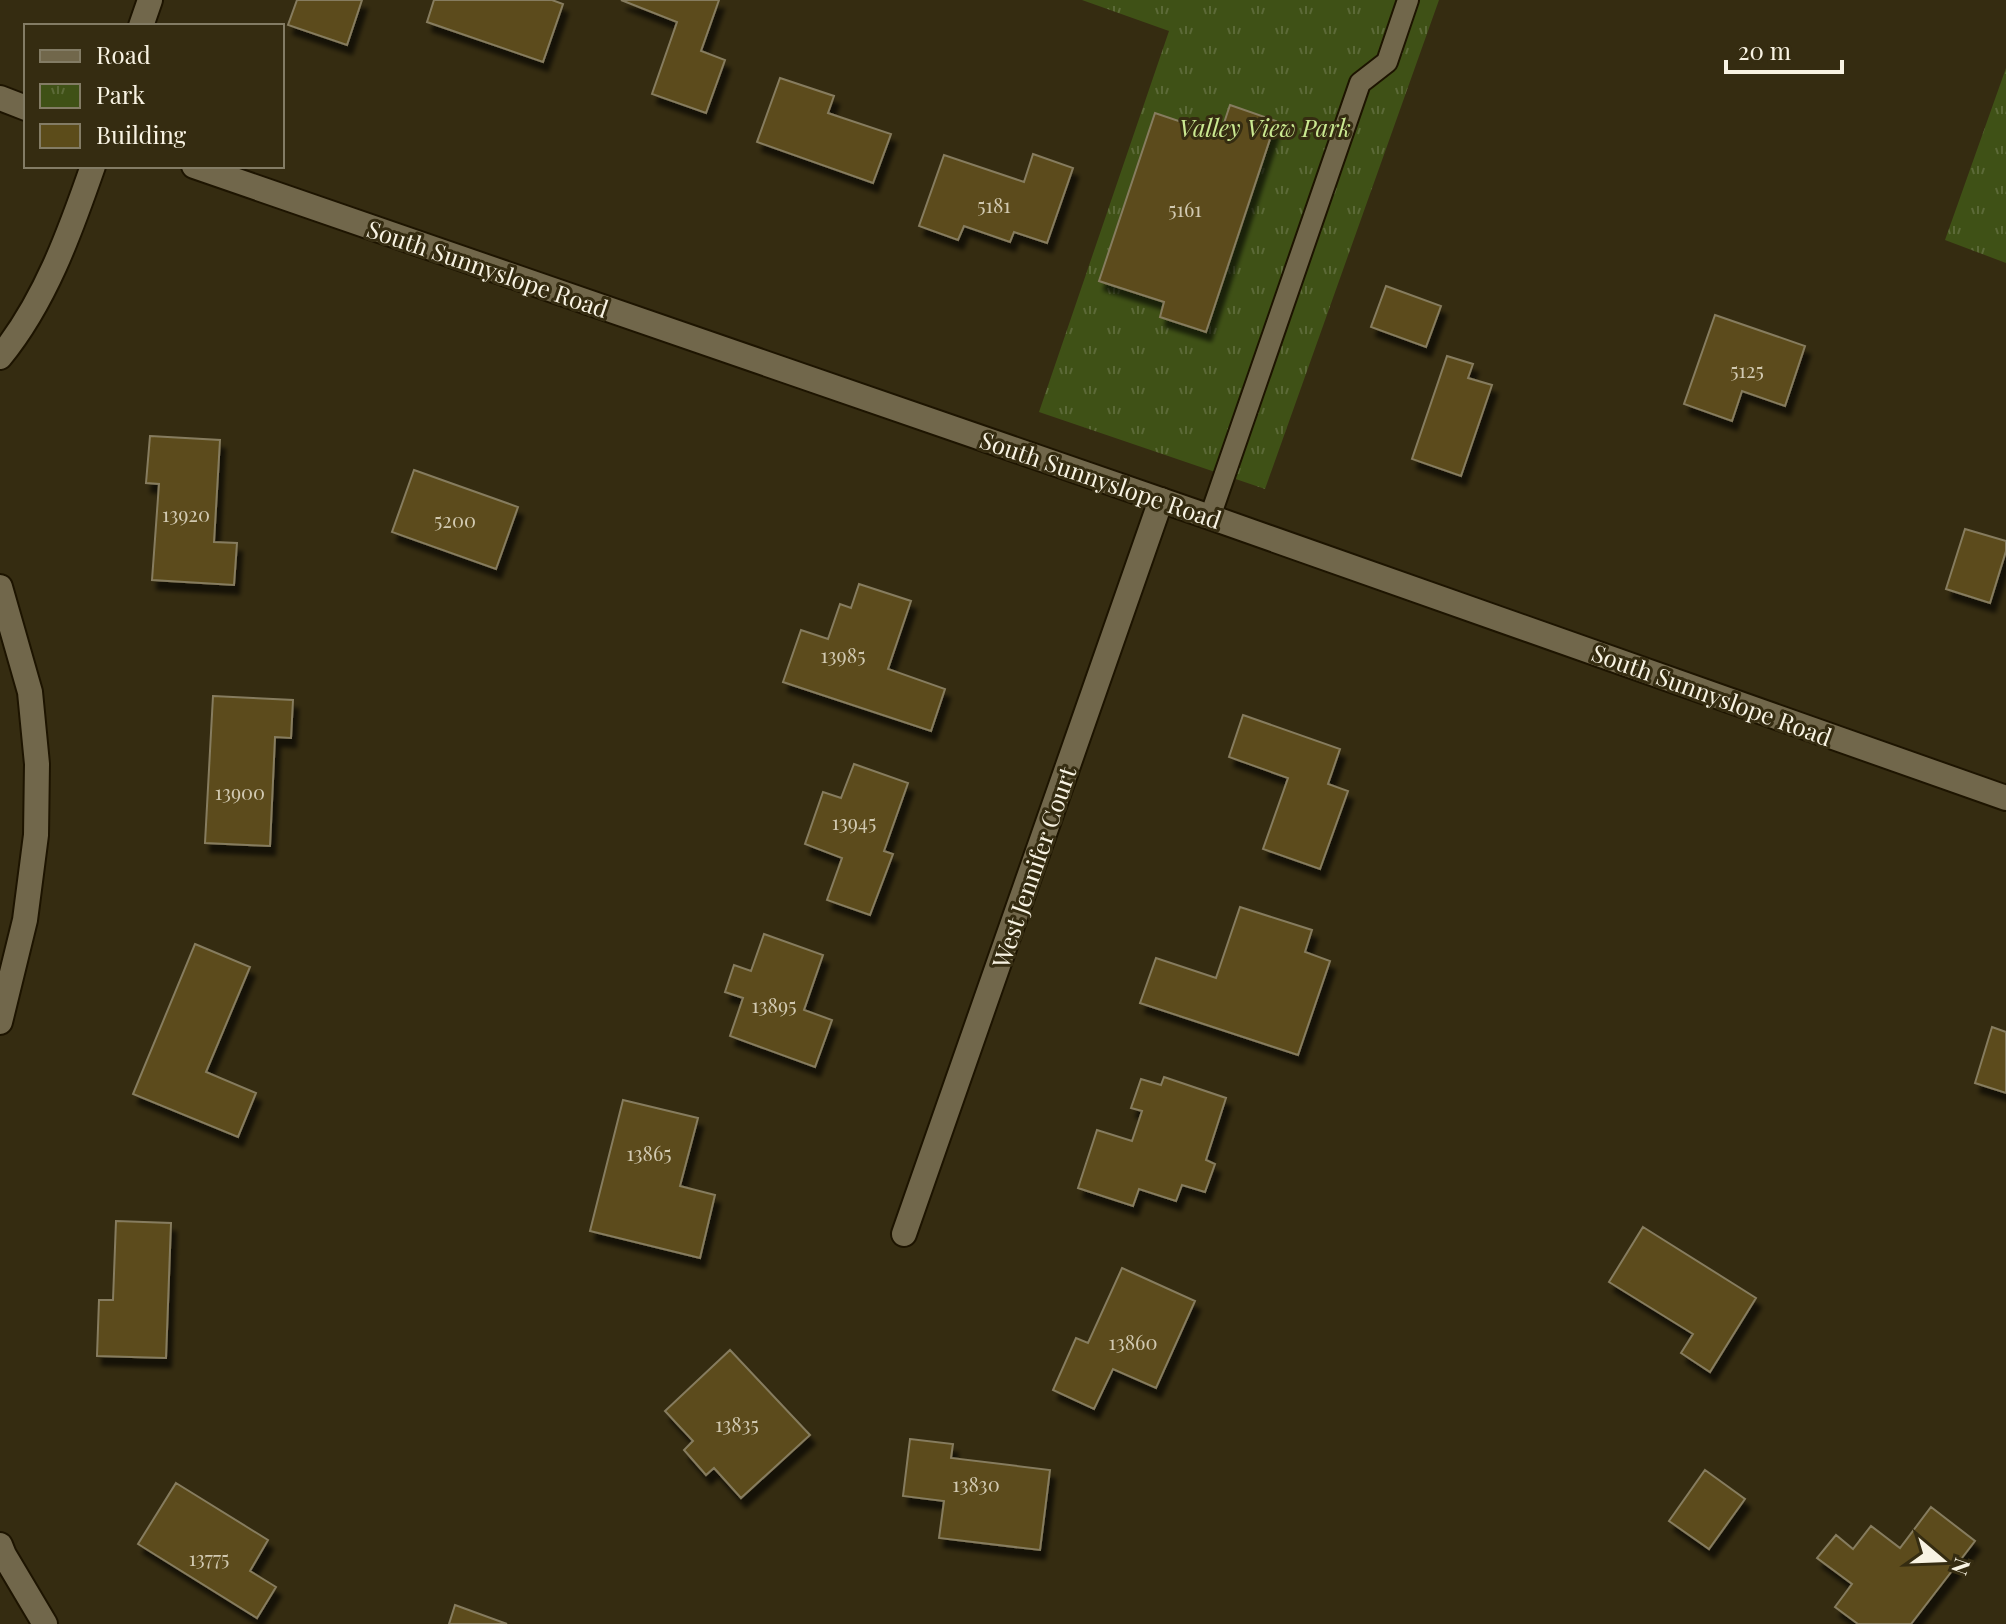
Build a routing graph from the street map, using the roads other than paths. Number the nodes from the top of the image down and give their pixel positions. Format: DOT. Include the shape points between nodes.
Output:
graph roads {
  1 [pos="150,0"];
  2 [pos="1408,0"];
  3 [pos="142,24"];
  4 [pos="0,98"];
  5 [pos="24,107"];
  6 [pos="92,168"];
  7 [pos="200,168"];
  8 [pos="0,357"];
  9 [pos="1161,500"];
  10 [pos="1210,517"];
  11 [pos="0,587"];
  12 [pos="2006,798"];
  13 [pos="0,1022"];
  14 [pos="904,1234"];
  15 [pos="0,1545"];
  16 [pos="45,1624"];
  1 -- 3 [label="street"];
  2 -- 10 [label="lane" via="1387,62 1360,83"];
  4 -- 5 [label="street"];
  6 -- 8 [label="street" via="46,284"];
  7 -- 9 [label="street, South Sunnyslope Road"];
  9 -- 10 [label="street, South Sunnyslope Road"];
  9 -- 14 [label="street, West Jennifer Court"];
  10 -- 12 [label="street, South Sunnyslope Road"];
  11 -- 13 [label="street" via="30,692 37,764 36,835 25,920"];
  15 -- 16 [label="street"];
}
